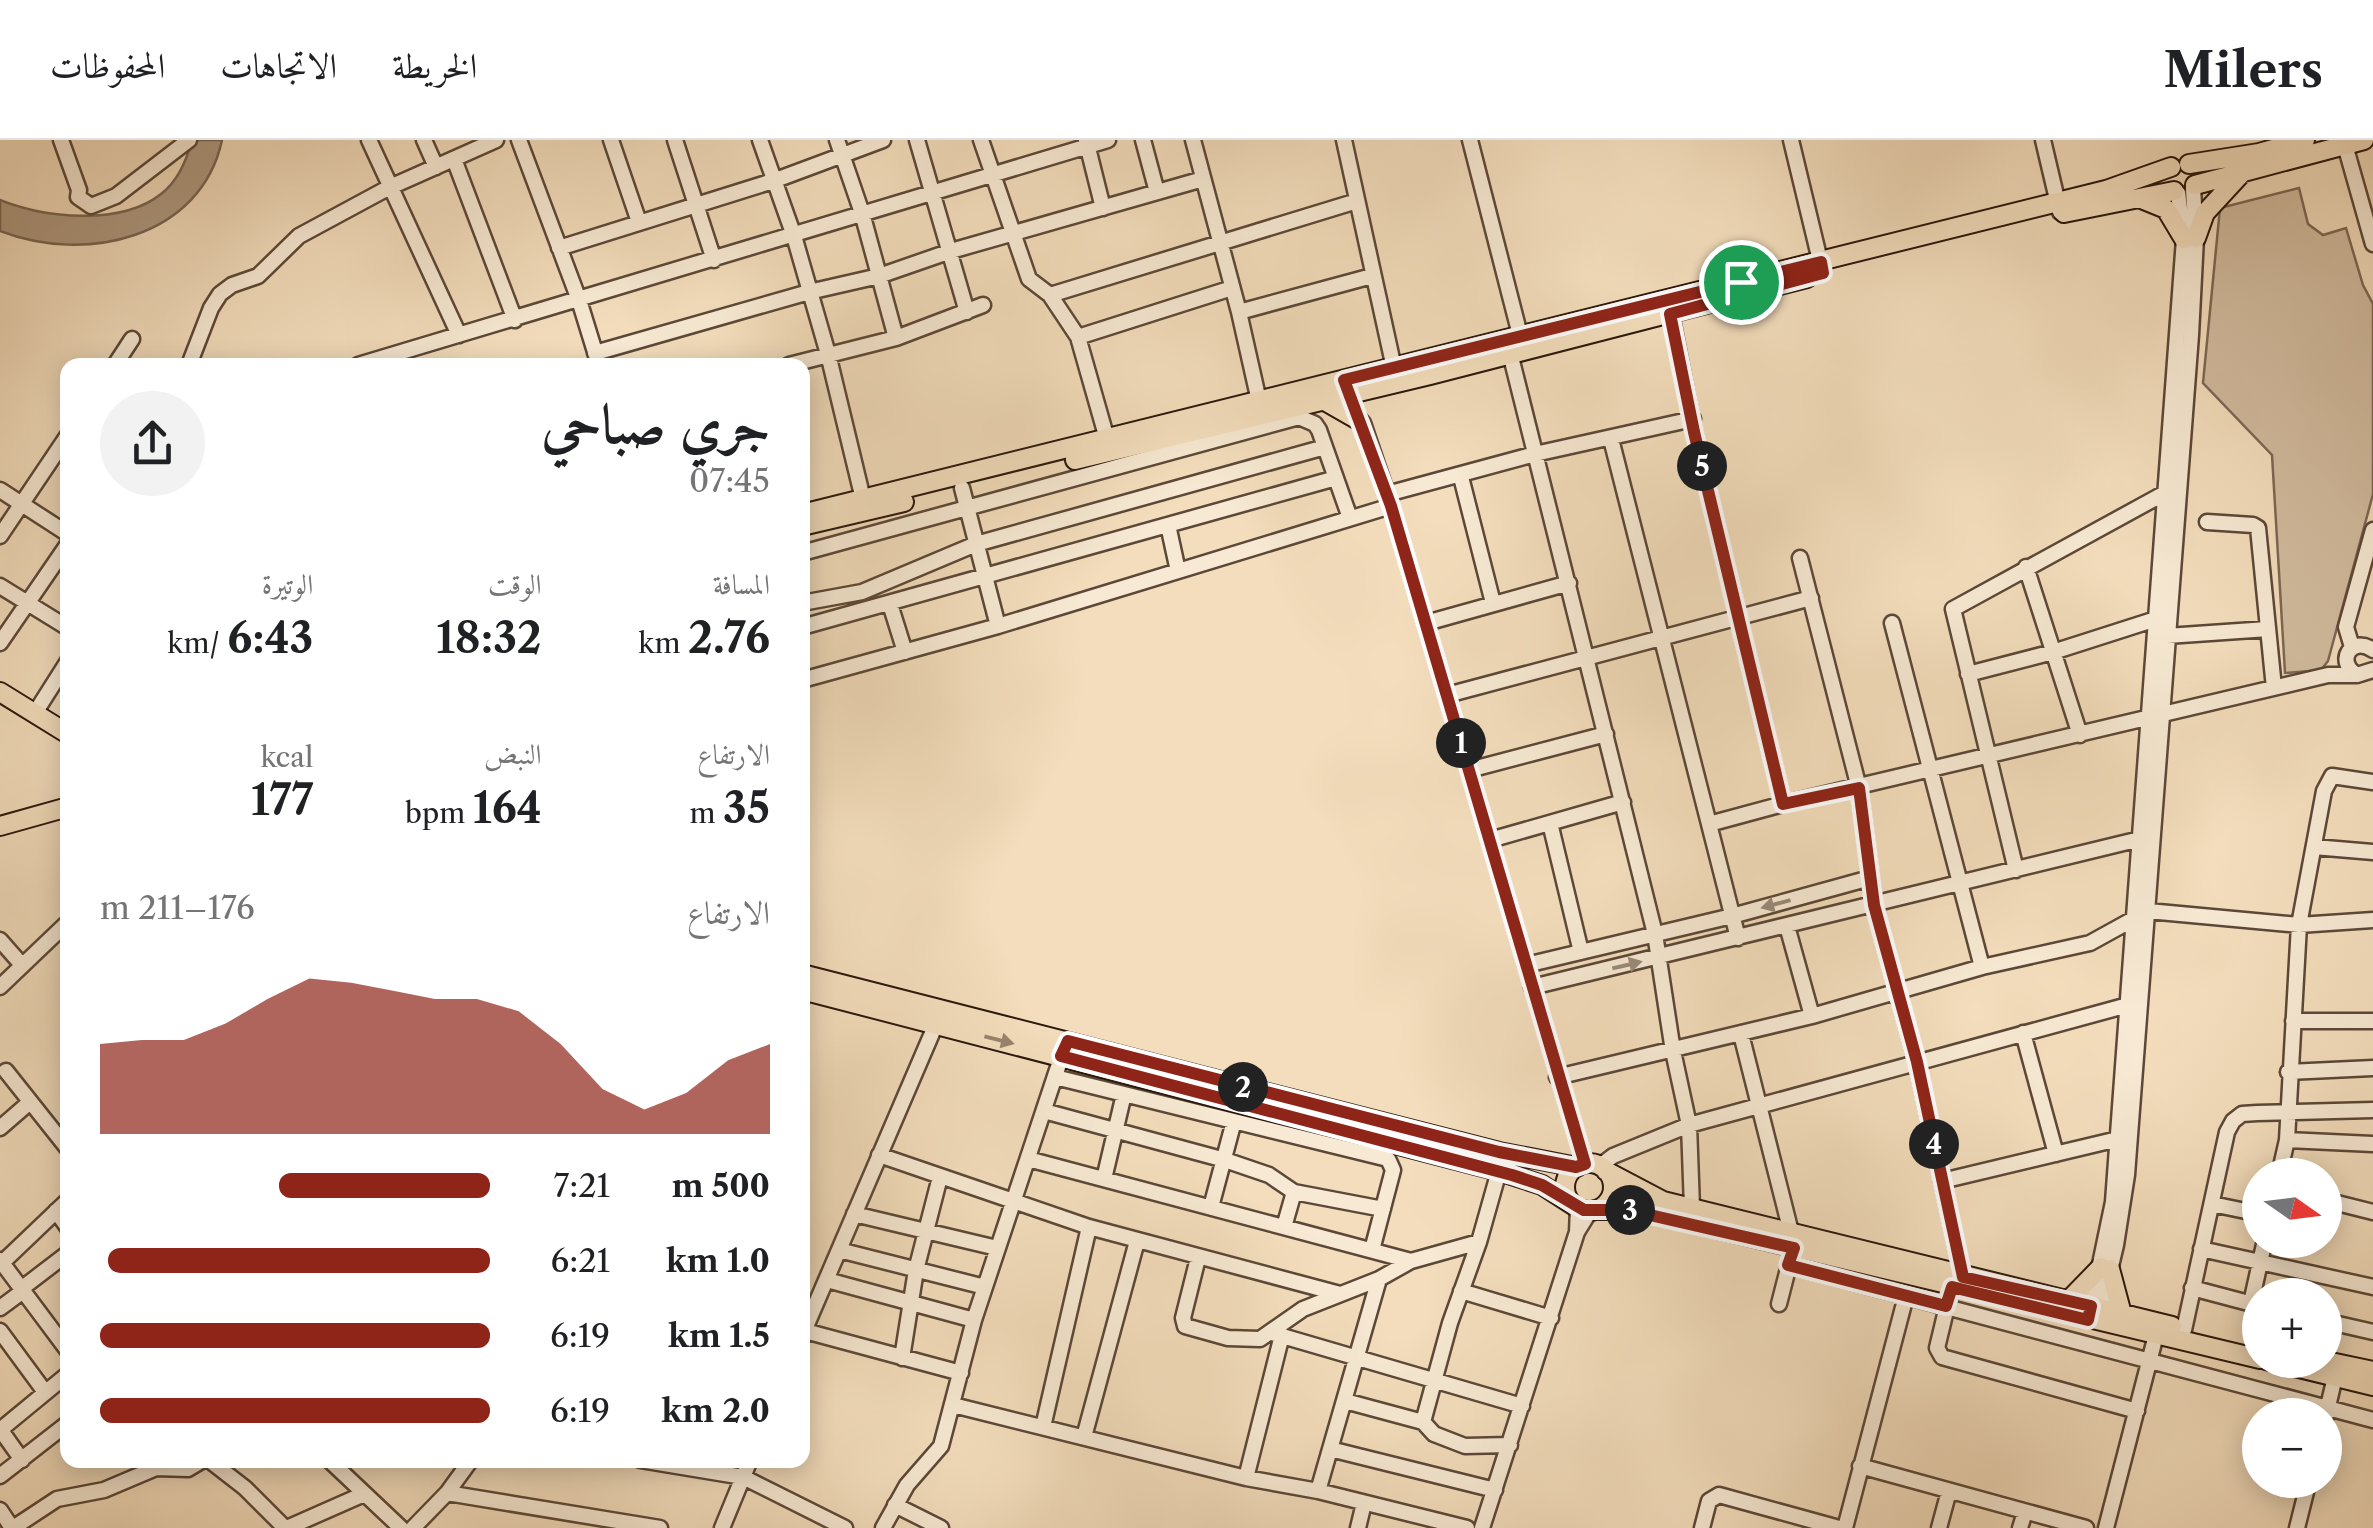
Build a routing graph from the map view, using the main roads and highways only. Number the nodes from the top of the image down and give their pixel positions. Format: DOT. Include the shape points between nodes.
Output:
graph roads {
  1 [pos="2364,140"];
  2 [pos="2295,141"];
  3 [pos="2180,165"];
  4 [pos="2245,170"];
  5 [pos="2185,189"];
  6 [pos="2134,197"];
  7 [pos="2059,208"];
  8 [pos="1822,268"];
  9 [pos="1360,385"];
  10 [pos="1323,400"];
  11 [pos="810,512"];
  12 [pos="810,525"];
  13 [pos="0,692"];
  14 [pos="60,729"];
  15 [pos="60,809"];
  16 [pos="60,821"];
  17 [pos="0,826"];
  18 [pos="0,837"];
  19 [pos="810,988"];
  20 [pos="810,988"];
  21 [pos="1064,1049"];
  22 [pos="1592,1167"];
  23 [pos="1584,1208"];
  24 [pos="1791,1248"];
  25 [pos="1958,1282"];
  26 [pos="2068,1301"];
  27 [pos="2095,1314"];
  28 [pos="2122,1314"];
  29 [pos="2242,1342"];
  30 [pos="2242,1354"];
  31 [pos="2342,1365"];
  32 [pos="2373,1372"];
  33 [pos="2338,1378"];
  34 [pos="2373,1386"];
  1 -- 4 [label="main road"];
  2 -- 3 [label="main road"];
  3 -- 5 [label="main road" via="2197,176"];
  3 -- 5 [label="main road" via="2166,180"];
  3 -- 7 [label="main road"];
  4 -- 5 [label="main road"];
  4 -- 6 [label="main road" via="2190,238 2166,209"];
  5 -- 6 [label="main road"];
  6 -- 7 [label="main road"];
  7 -- 8 [label="main road"];
  8 -- 9 [label="main road" via="1670,314"];
  8 -- 9 [label="main road" via="1520,335 1394,368"];
  9 -- 10 [label="main road"];
  9 -- 10 [label="main road" via="1362,419"];
  9 -- 11 [label="main road" via="1260,402"];
  10 -- 12 [label="main road" via="1298,412 964,497"];
  13 -- 14 [label="main road"];
  15 -- 17 [label="main road"];
  16 -- 18 [label="main road"];
  19 -- 21 [label="main road, one-way" via="936,1024"];
  20 -- 21 [label="main road"];
  21 -- 22 [label="main road" via="1483,1148"];
  21 -- 23 [label="main road" via="1314,1131 1499,1171"];
  22 -- 23 [label="main road" via="1570,1172 1565,1188"];
  22 -- 23 [label="main road" via="1610,1178 1611,1194"];
  22 -- 24 [label="main road"];
  23 -- 24 [label="main road" via="1628,1210"];
  24 -- 25 [label="main road"];
  25 -- 26 [label="main road"];
  25 -- 27 [label="main road"];
  26 -- 27 [label="main road"];
  26 -- 28 [label="main road" via="2106,1268"];
  27 -- 28 [label="main road"];
  27 -- 30 [label="main road"];
  28 -- 29 [label="main road"];
  31 -- 32 [label="main road"];
  33 -- 34 [label="main road"];
}
